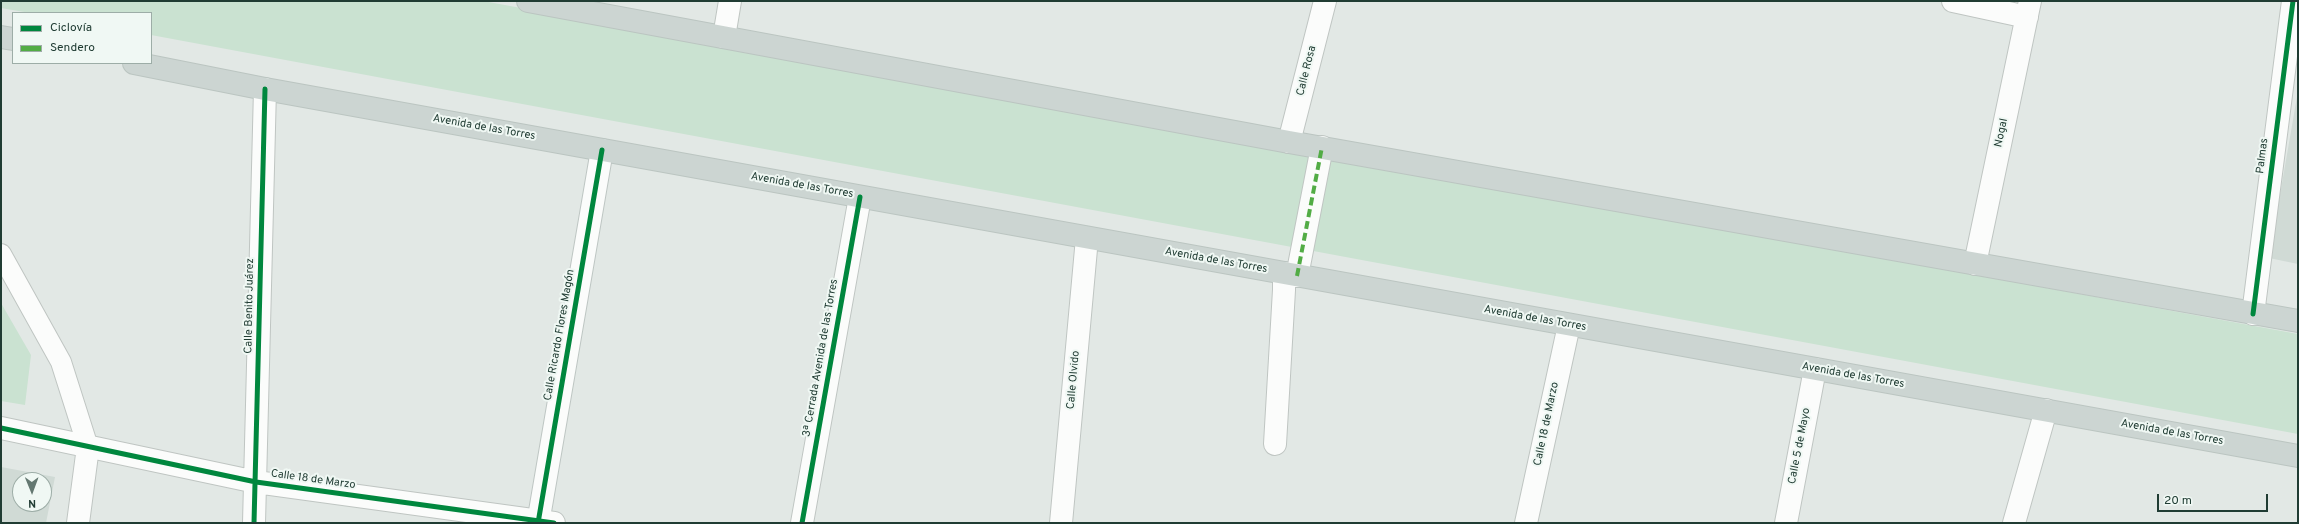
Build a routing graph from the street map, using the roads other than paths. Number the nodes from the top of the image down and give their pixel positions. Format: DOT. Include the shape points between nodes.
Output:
graph roads {
  1 [pos="528,1"];
  2 [pos="730,1"];
  3 [pos="1325,1"];
  4 [pos="1953,1"];
  5 [pos="2293,1"];
  6 [pos="2028,9"];
  7 [pos="1,36"];
  8 [pos="724,37"];
  9 [pos="12,39"];
  10 [pos="139,64"];
  11 [pos="265,89"];
  12 [pos="1289,142"];
  13 [pos="1322,148"];
  14 [pos="602,150"];
  15 [pos="860,197"];
  16 [pos="1087,238"];
  17 [pos="1,254"];
  18 [pos="1974,264"];
  19 [pos="1290,274"];
  20 [pos="2253,314"];
  21 [pos="2298,322"];
  22 [pos="1569,325"];
  23 [pos="1815,369"];
  24 [pos="2046,410"];
  25 [pos="1,428"];
  26 [pos="1275,444"];
  27 [pos="88,446"];
  28 [pos="2298,456"];
  29 [pos="256,482"];
  30 [pos="544,522"];
  31 [pos="78,523"];
  32 [pos="254,523"];
  33 [pos="802,523"];
  34 [pos="1061,523"];
  35 [pos="1526,523"];
  36 [pos="1786,523"];
  37 [pos="2014,523"];
  1 -- 8 [label="main road"];
  2 -- 8 [label="street"];
  3 -- 12 [label="street, Calle Rosa"];
  4 -- 6 [label="street"];
  5 -- 20 [label="street, Palmas"];
  6 -- 18 [label="street, Nogal"];
  7 -- 9 [label="main road"];
  8 -- 12 [label="main road"];
  10 -- 11 [label="main road, Avenida de las Torres"];
  11 -- 14 [label="main road, Avenida de las Torres"];
  11 -- 29 [label="street, Calle Benito Juárez"];
  12 -- 13 [label="main road"];
  13 -- 18 [label="main road"];
  13 -- 19 [label="street"];
  14 -- 15 [label="main road, Avenida de las Torres"];
  14 -- 30 [label="street, Calle Ricardo Flores Magón"];
  15 -- 16 [label="main road, Avenida de las Torres"];
  15 -- 33 [label="street, 3ª Cerrada Avenida de las Torres"];
  16 -- 19 [label="main road, Avenida de las Torres"];
  16 -- 34 [label="street, Calle Olvido"];
  17 -- 27 [label="lane" via="61,362"];
  18 -- 20 [label="main road"];
  19 -- 22 [label="main road, Avenida de las Torres"];
  19 -- 26 [label="street" via="1284,290"];
  20 -- 21 [label="main road"];
  22 -- 23 [label="main road, Avenida de las Torres"];
  22 -- 35 [label="street, Calle 18 de Marzo"];
  23 -- 24 [label="main road, Avenida de las Torres"];
  23 -- 36 [label="street, Calle 5 de Mayo"];
  24 -- 28 [label="main road, Avenida de las Torres"];
  24 -- 37 [label="street"];
  25 -- 27 [label="street, Calle 18 de Marzo"];
  27 -- 29 [label="street, Calle 18 de Marzo"];
  27 -- 31 [label="street"];
  29 -- 30 [label="street, Calle 18 de Marzo"];
  29 -- 32 [label="street, Calle Benito Juárez"];
}
